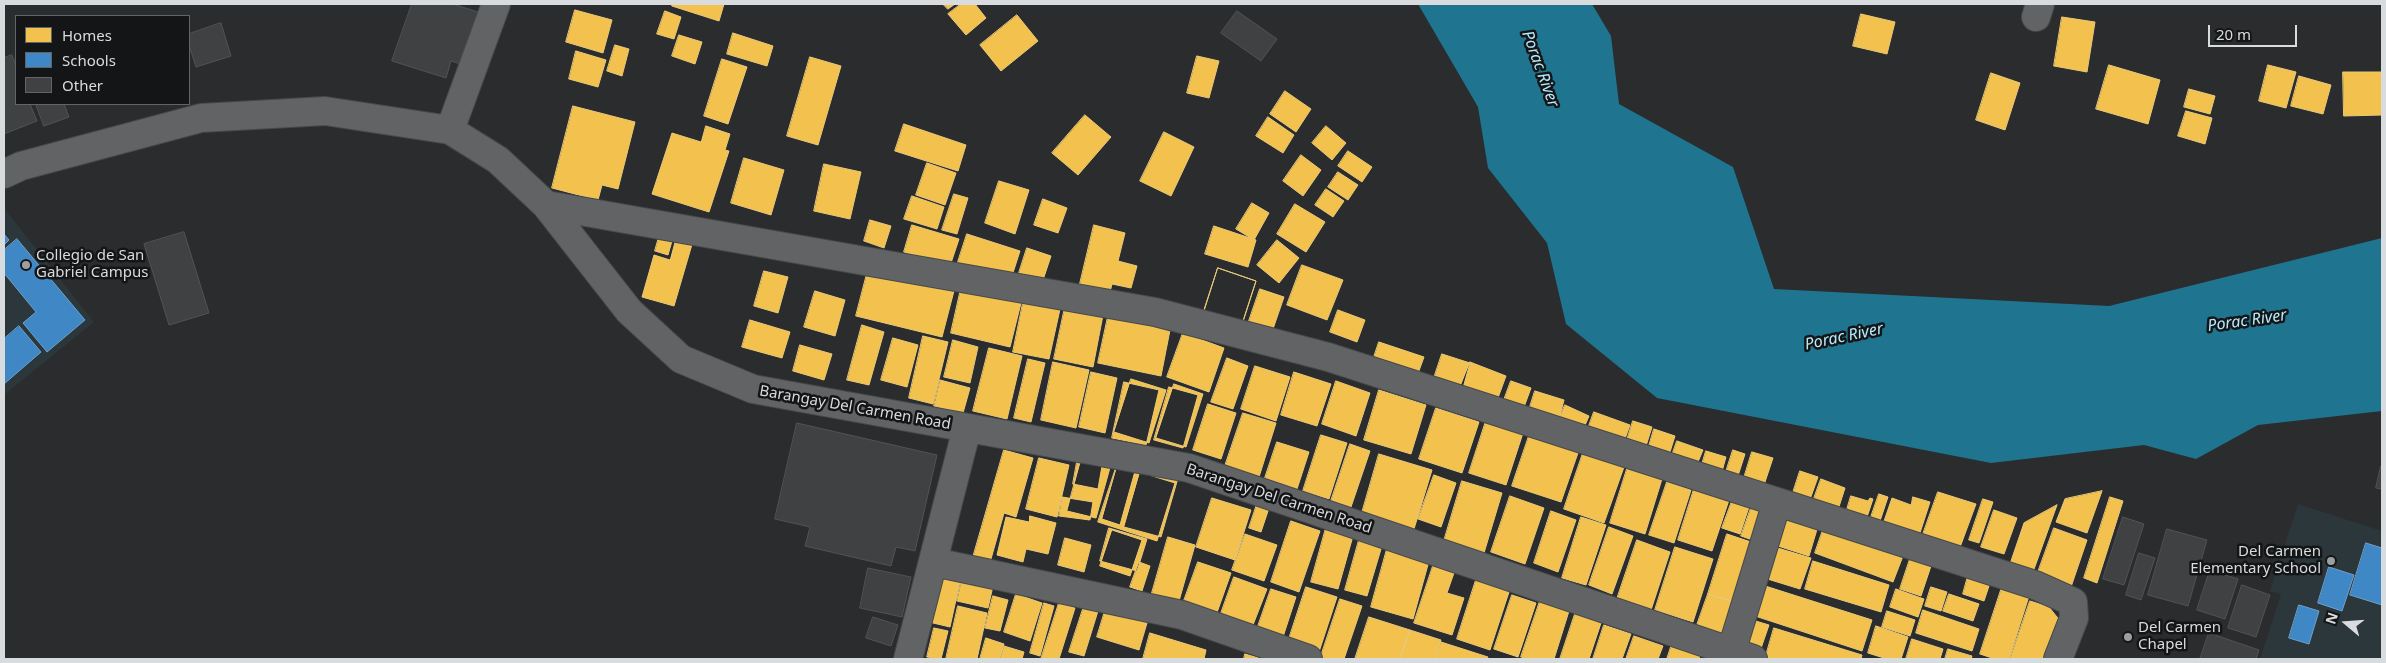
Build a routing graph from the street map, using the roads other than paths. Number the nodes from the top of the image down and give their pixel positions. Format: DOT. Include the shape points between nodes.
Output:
graph roads {
  1 [pos="496,4"];
  2 [pos="450,130"];
  3 [pos="4,174"];
  4 [pos="546,205"];
  5 [pos="967,428"];
  6 [pos="1777,502"];
  7 [pos="934,562"];
  8 [pos="1738,657"];
  9 [pos="908,659"];
  10 [pos="1308,659"];
  11 [pos="2058,659"];
  1 -- 2 [label="street"];
  2 -- 3 [label="street, Barangay Del Carmen Road" via="325,111 201,118 21,166"];
  2 -- 4 [label="street, Barangay Del Carmen Road" via="498,160"];
  4 -- 5 [label="street, Barangay Del Carmen Road" via="629,311 681,359 753,390"];
  4 -- 6 [label="street" via="1155,312 1328,357"];
  5 -- 7 [label="street"];
  5 -- 8 [label="street, Barangay Del Carmen Road" via="1189,468"];
  6 -- 8 [label="street"];
  6 -- 11 [label="street" via="2034,585 2073,602 2074,618"];
  7 -- 9 [label="street"];
  7 -- 10 [label="street" via="1182,615"];
}
